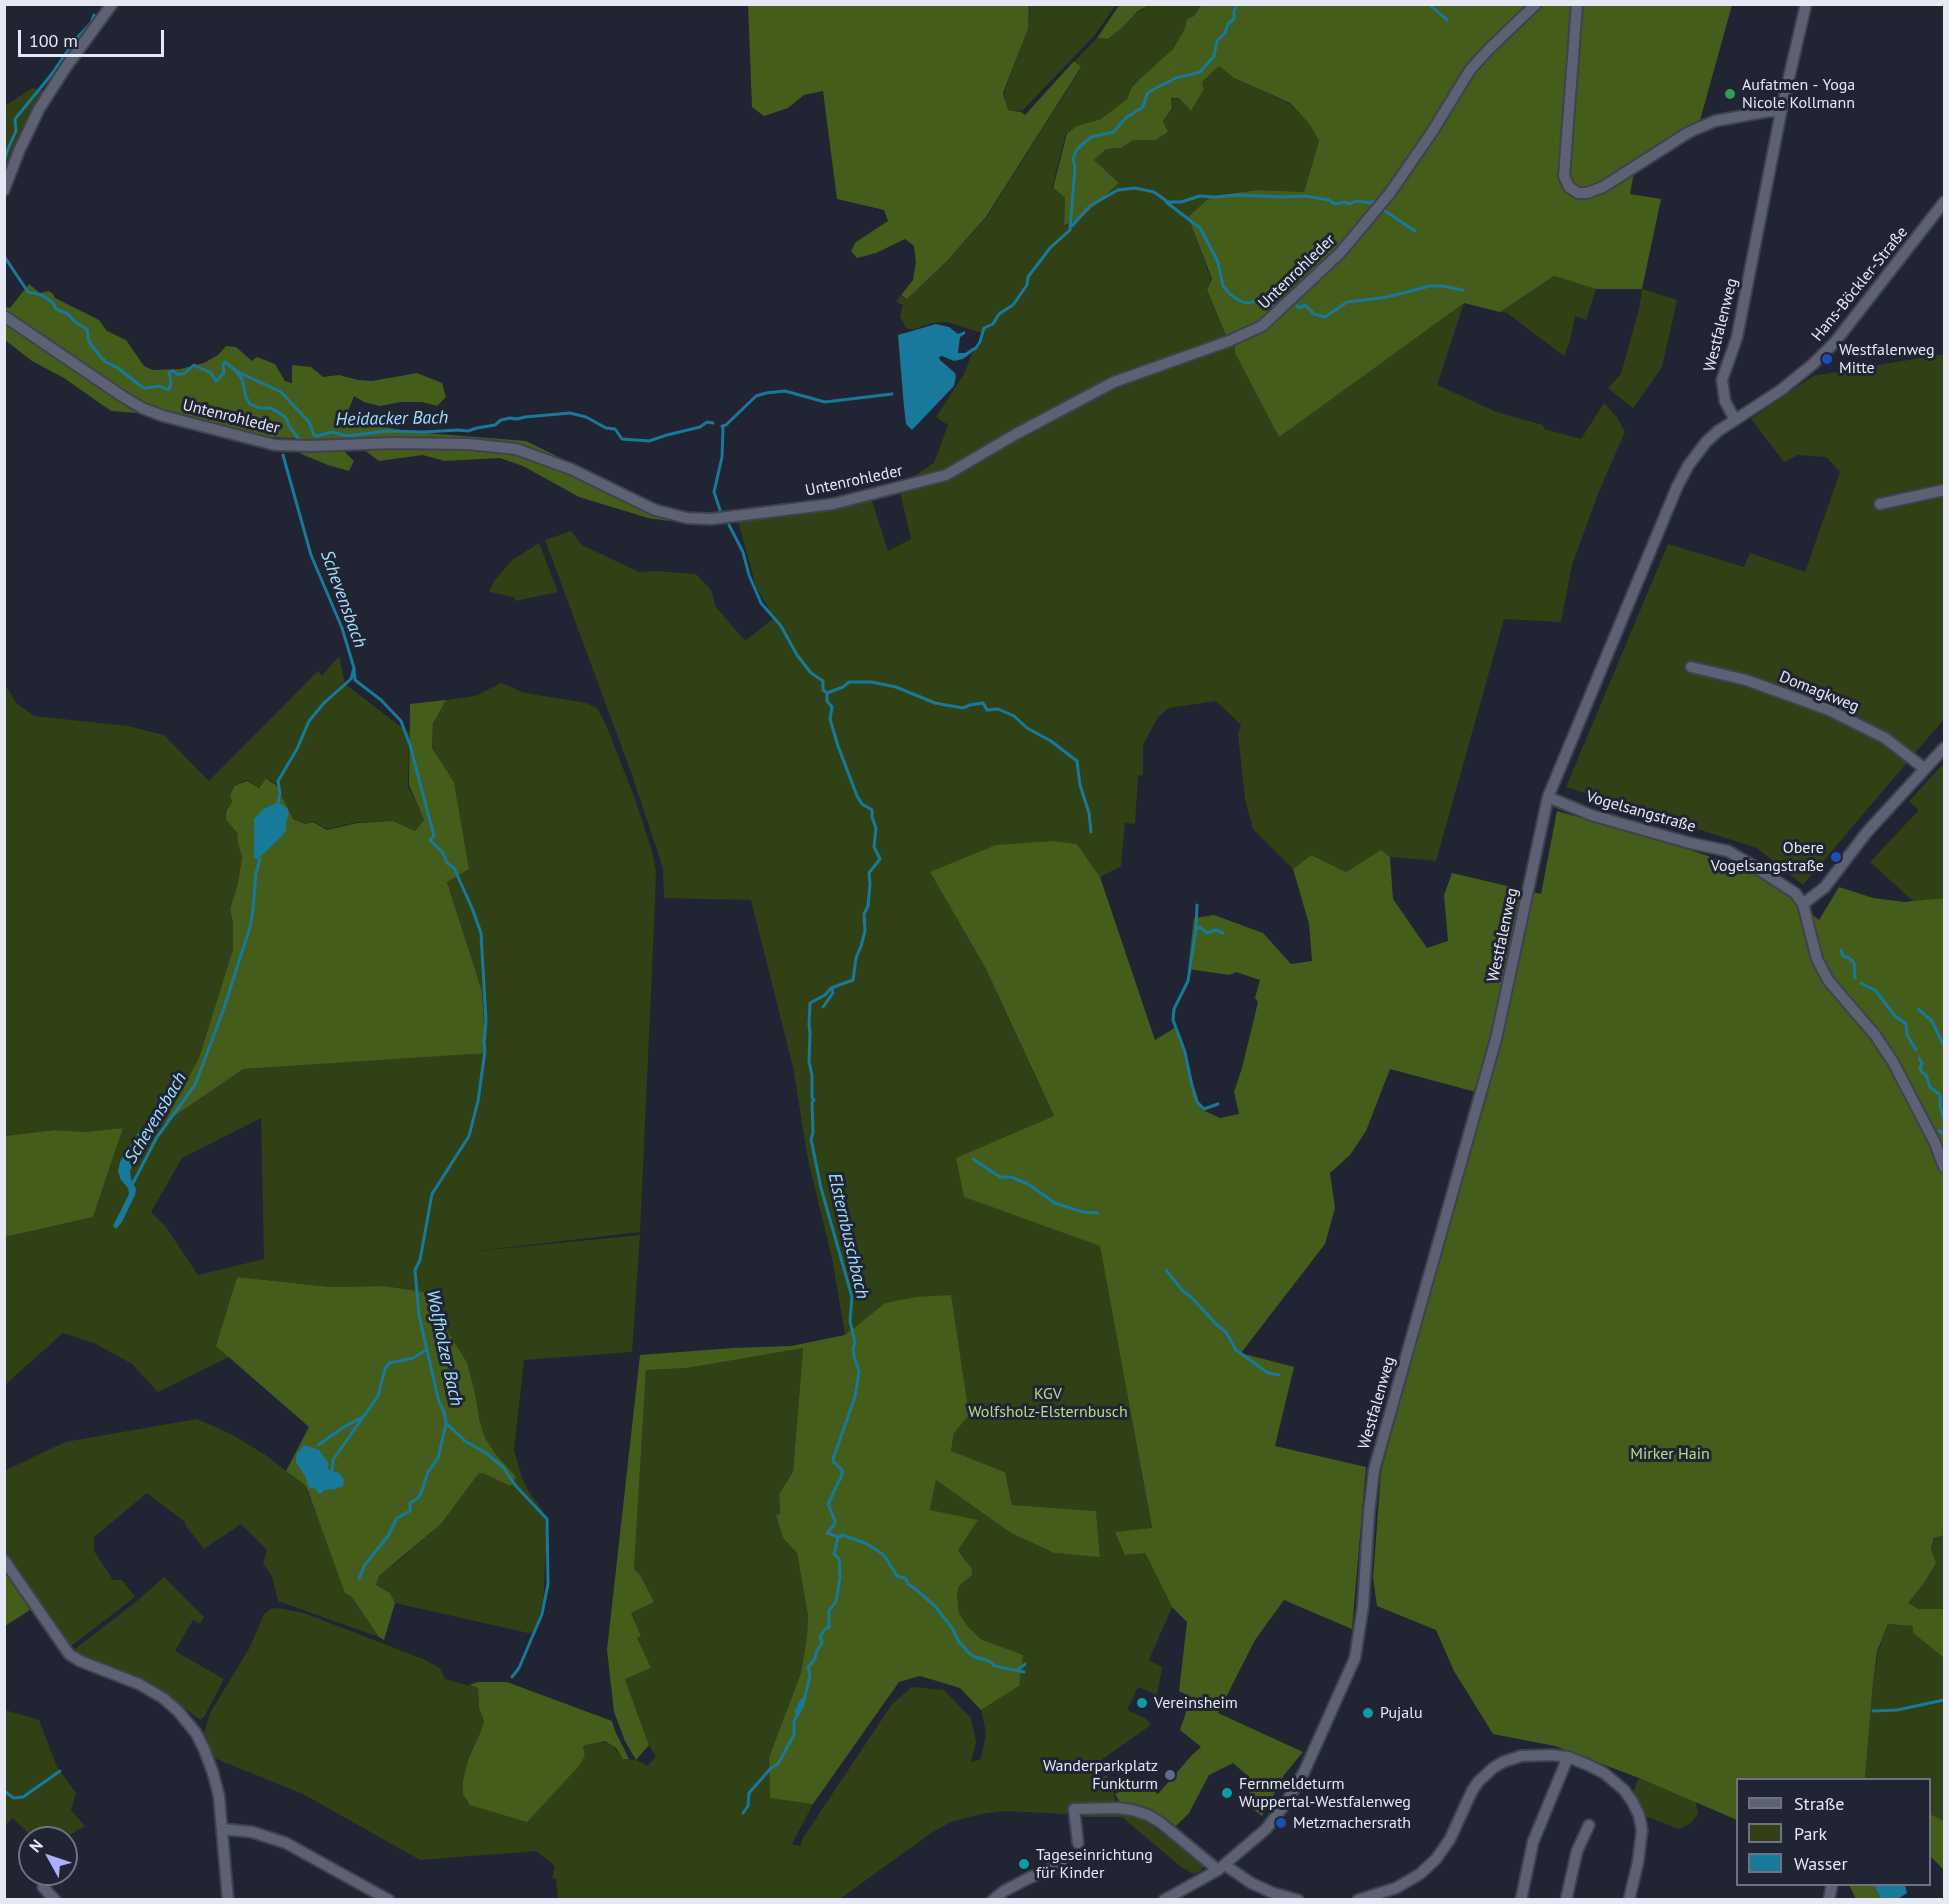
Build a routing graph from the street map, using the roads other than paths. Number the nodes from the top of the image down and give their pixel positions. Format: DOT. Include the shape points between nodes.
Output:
graph roads {
  1 [pos="112,4"];
  2 [pos="1536,4"];
  3 [pos="1577,4"];
  4 [pos="1806,4"];
  5 [pos="1781,112"];
  6 [pos="4,190"];
  7 [pos="1944,202"];
  8 [pos="4,316"];
  9 [pos="1735,420"];
  10 [pos="1944,490"];
  11 [pos="1880,504"];
  12 [pos="1690,668"];
  13 [pos="1944,748"];
  14 [pos="1925,769"];
  15 [pos="1548,798"];
  16 [pos="1803,904"];
  17 [pos="1944,1167"];
  18 [pos="4,1560"];
  19 [pos="1568,1757"];
  20 [pos="1589,1825"];
  21 [pos="222,1828"];
  22 [pos="1078,1843"];
  23 [pos="1061,1865"];
  24 [pos="1221,1868"];
  25 [pos="43,1887"];
  26 [pos="1384,1893"];
  27 [pos="55,1899"];
  28 [pos="228,1899"];
  29 [pos="389,1899"];
  30 [pos="993,1899"];
  31 [pos="1164,1899"];
  32 [pos="1298,1899"];
  33 [pos="1358,1899"];
  34 [pos="1394,1899"];
  35 [pos="1521,1899"];
  36 [pos="1566,1899"];
  37 [pos="1629,1899"];
  1 -- 6 [label="street" via="39,109"];
  2 -- 8 [label="street, Untenrohleder" via="1470,70 1390,193 1340,254 1262,326 1114,382 945,475 833,504 711,519 687,518 655,510 571,469 516,449 469,444 275,445 142,408"];
  3 -- 5 [label="street" via="1564,176 1578,194 1603,187 1689,132 1716,121"];
  4 -- 5 [label="street, Westfalenweg"];
  5 -- 9 [label="street, Westfalenweg" via="1737,337 1722,380 1725,401"];
  7 -- 9 [label="street, Hans-Böckler-Straße" via="1829,348 1786,386"];
  9 -- 15 [label="street, Westfalenweg" via="1706,442 1682,476"];
  10 -- 11 [label="street"];
  12 -- 14 [label="street, Domagkweg" via="1746,681 1829,710 1885,738"];
  13 -- 14 [label="street"];
  14 -- 16 [label="street" via="1867,832 1825,887"];
  15 -- 16 [label="street, Vogelsangstraße" via="1591,814 1728,851 1795,893"];
  15 -- 24 [label="street, Westfalenweg" via="1496,1039 1374,1470 1355,1658 1286,1803 1266,1829"];
  16 -- 17 [label="street" via="1817,959 1828,980 1893,1062"];
  18 -- 21 [label="street" via="69,1654 139,1684 178,1710 196,1733 213,1773"];
  19 -- 26 [label="street" via="1521,1756 1493,1768 1472,1791 1450,1839 1436,1859 1419,1874"];
  19 -- 35 [label="street" via="1533,1842"];
  19 -- 37 [label="street" via="1604,1773 1624,1790 1639,1815 1641,1845"];
  20 -- 36 [label="street" via="1577,1851"];
  21 -- 28 [label="street"];
  21 -- 29 [label="street" via="286,1843"];
  22 -- 24 [label="street" via="1074,1809 1132,1810 1161,1823"];
  23 -- 30 [label="street"];
  24 -- 31 [label="street, Westfalenweg"];
  24 -- 32 [label="street" via="1273,1893"];
  25 -- 27 [label="street"];
  26 -- 33 [label="street"];
  26 -- 34 [label="street"];
}
